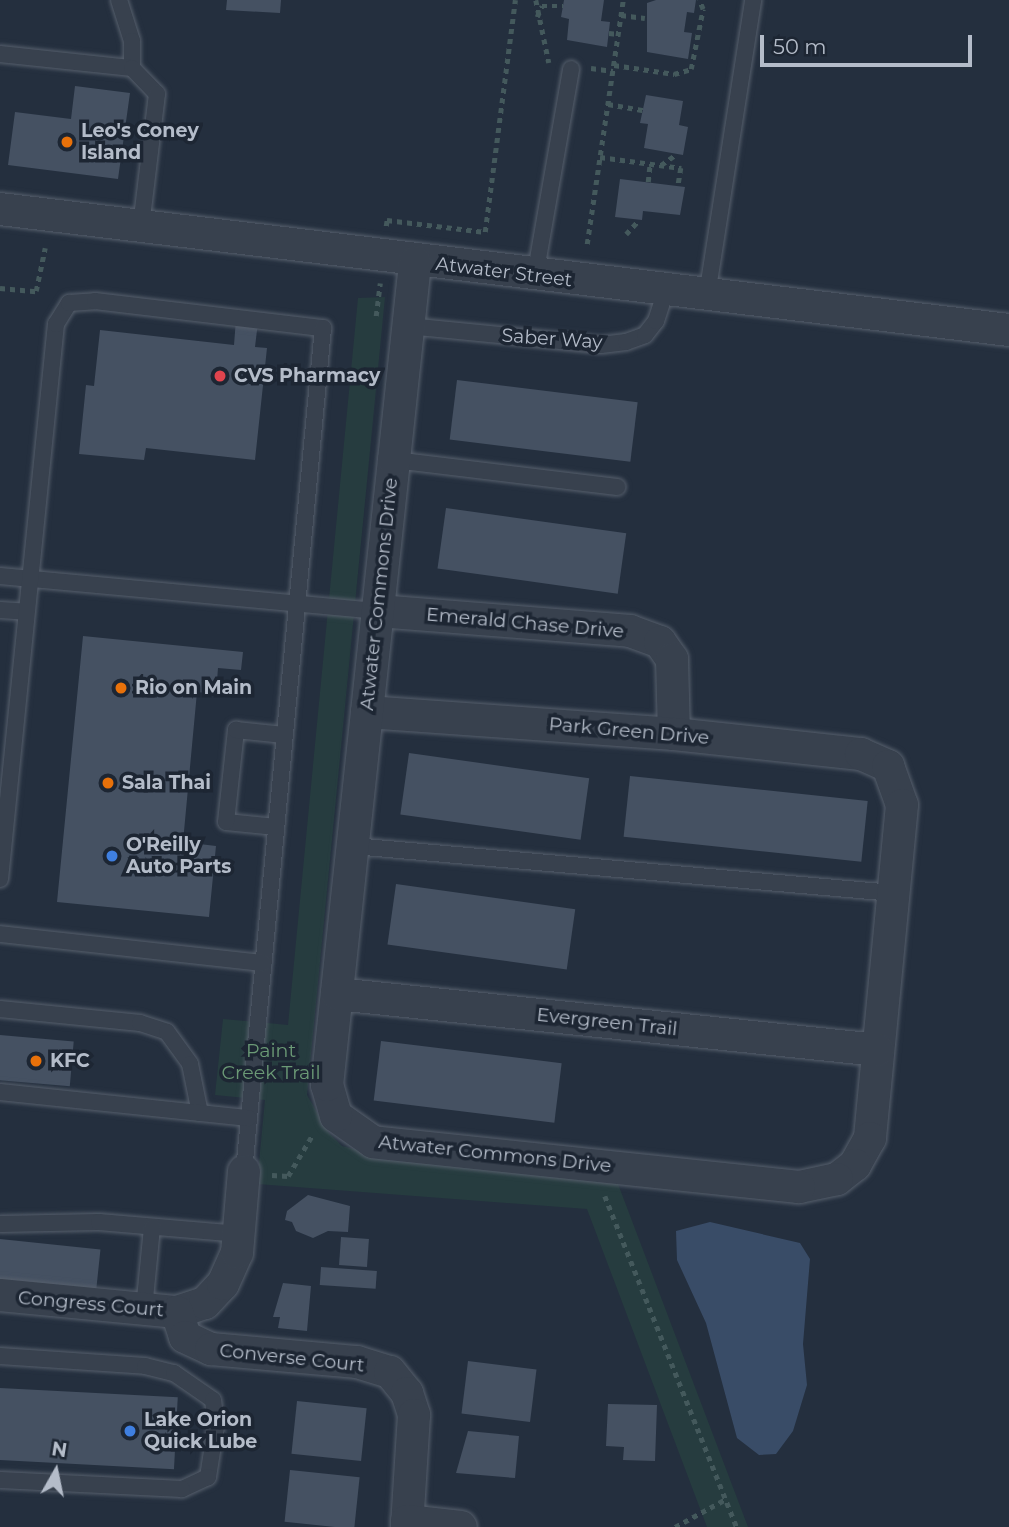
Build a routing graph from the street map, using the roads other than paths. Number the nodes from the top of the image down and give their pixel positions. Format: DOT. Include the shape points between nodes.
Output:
graph roads {
  1 [pos="119,0"];
  2 [pos="753,0"];
  3 [pos="0,54"];
  4 [pos="132,68"];
  5 [pos="571,69"];
  6 [pos="0,209"];
  7 [pos="141,227"];
  8 [pos="415,262"];
  9 [pos="536,276"];
  10 [pos="666,290"];
  11 [pos="707,295"];
  12 [pos="408,326"];
  13 [pos="1009,330"];
  14 [pos="394,460"];
  15 [pos="617,487"];
  16 [pos="31,575"];
  17 [pos="0,576"];
  18 [pos="299,602"];
  19 [pos="0,610"];
  20 [pos="378,611"];
  21 [pos="26,612"];
  22 [pos="367,712"];
  23 [pos="674,734"];
  24 [pos="284,735"];
  25 [pos="888,766"];
  26 [pos="276,827"];
  27 [pos="353,846"];
  28 [pos="0,879"];
  29 [pos="893,893"];
  30 [pos="0,934"];
  31 [pos="263,963"];
  32 [pos="337,994"];
  33 [pos="0,1009"];
  34 [pos="878,1050"];
  35 [pos="0,1092"];
  36 [pos="200,1113"];
  37 [pos="249,1118"];
  38 [pos="244,1172"];
  39 [pos="0,1224"];
  40 [pos="152,1227"];
  41 [pos="239,1234"];
  42 [pos="0,1295"];
  43 [pos="144,1309"];
  44 [pos="177,1312"];
  45 [pos="0,1356"];
  46 [pos="0,1480"];
  47 [pos="407,1524"];
  48 [pos="461,1527"];
  1 -- 4 [label="lane" via="132,41"];
  2 -- 11 [label="lane"];
  3 -- 4 [label="lane"];
  4 -- 7 [label="lane" via="157,94"];
  5 -- 9 [label="lane"];
  6 -- 7 [label="street, Atwater Street"];
  7 -- 8 [label="street, Atwater Street"];
  8 -- 9 [label="street, Atwater Street"];
  8 -- 12 [label="street, Atwater Commons Drive"];
  9 -- 10 [label="street, Atwater Street"];
  10 -- 11 [label="street, Atwater Street"];
  10 -- 12 [label="lane, Saber Way" via="656,321 645,335 626,342 601,345"];
  11 -- 13 [label="street, Atwater Street"];
  12 -- 14 [label="street, Atwater Commons Drive"];
  14 -- 15 [label="lane"];
  14 -- 20 [label="street, Atwater Commons Drive"];
  16 -- 17 [label="lane"];
  16 -- 18 [label="lane"];
  16 -- 18 [label="lane" via="55,324 69,303 95,301 323,328"];
  16 -- 21 [label="lane"];
  18 -- 20 [label="lane"];
  18 -- 24 [label="lane"];
  19 -- 21 [label="lane"];
  20 -- 22 [label="street, Atwater Commons Drive"];
  20 -- 23 [label="street, Emerald Chase Drive" via="631,631 660,642 672,660"];
  21 -- 28 [label="lane"];
  22 -- 23 [label="street, Park Green Drive"];
  22 -- 27 [label="street, Atwater Commons Drive"];
  23 -- 25 [label="street, Park Green Drive" via="860,754"];
  24 -- 26 [label="lane"];
  24 -- 26 [label="lane" via="236,730 226,822"];
  25 -- 29 [label="street, Atwater Commons Drive" via="902,805"];
  26 -- 31 [label="lane"];
  27 -- 29 [label="lane"];
  27 -- 32 [label="street, Atwater Commons Drive"];
  29 -- 34 [label="street, Atwater Commons Drive"];
  30 -- 31 [label="lane"];
  31 -- 37 [label="lane"];
  32 -- 34 [label="street, Evergreen Trail"];
  32 -- 34 [label="street, Atwater Commons Drive" via="327,1085 337,1116 373,1142 799,1187 837,1179 855,1166 870,1138"];
  33 -- 36 [label="lane" via="139,1023 167,1032 190,1063"];
  35 -- 36 [label="lane"];
  36 -- 37 [label="lane"];
  37 -- 38 [label="lane"];
  38 -- 41 [label="street, Congress Court"];
  39 -- 40 [label="lane"];
  40 -- 41 [label="lane"];
  40 -- 43 [label="lane"];
  41 -- 44 [label="street, Congress Court" via="223,1284 205,1303"];
  42 -- 43 [label="street, Congress Court"];
  43 -- 44 [label="street, Congress Court"];
  44 -- 47 [label="street, Converse Court" via="185,1337 211,1349 357,1362 390,1372 407,1393 414,1415"];
  45 -- 46 [label="lane" via="145,1366 174,1373 213,1400 216,1426 208,1477 182,1489"];
  47 -- 48 [label="street"];
}
